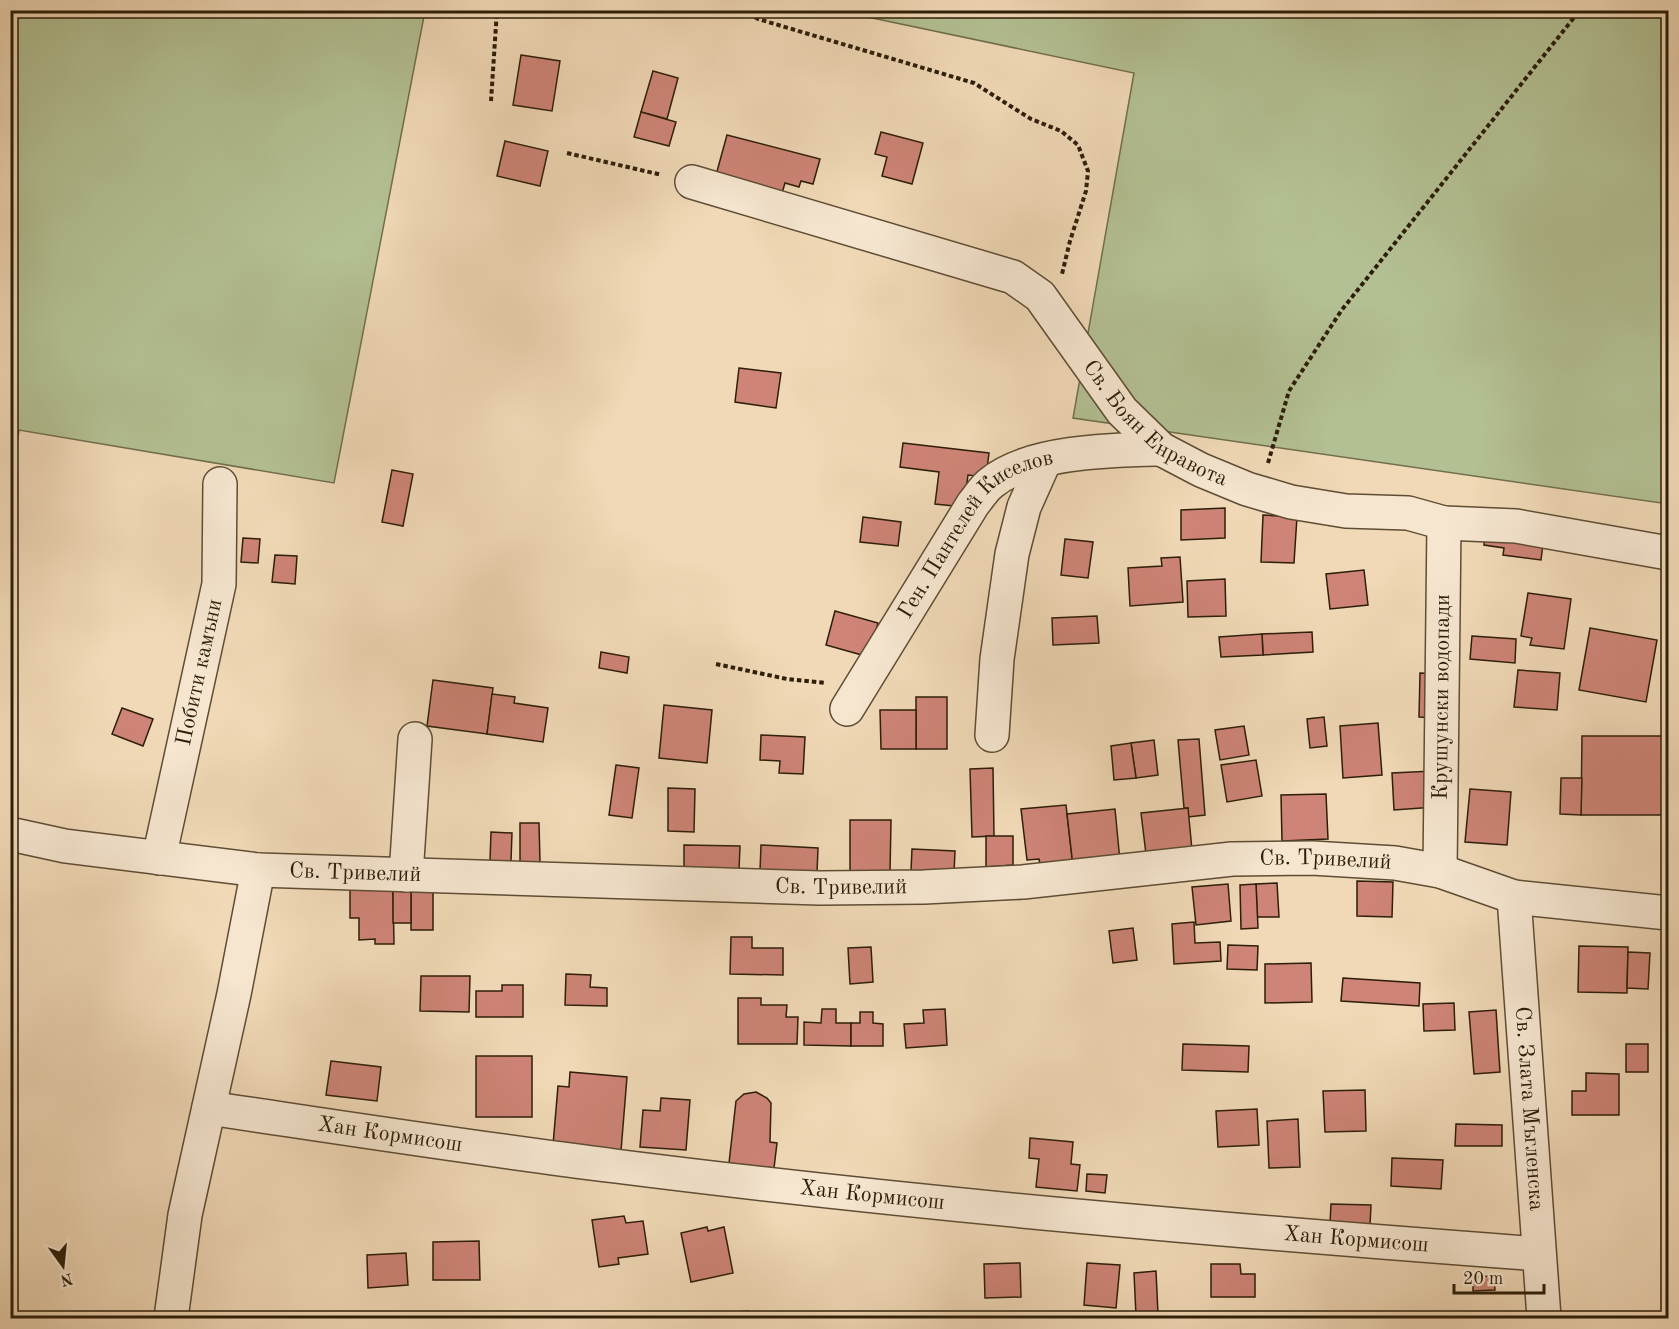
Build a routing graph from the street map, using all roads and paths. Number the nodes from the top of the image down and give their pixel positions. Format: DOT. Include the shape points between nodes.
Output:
graph roads {
  1 [pos="497,10"];
  2 [pos="742,10"];
  3 [pos="1581,10"];
  4 [pos="491,101"];
  5 [pos="567,153"];
  6 [pos="692,182"];
  7 [pos="1058,323"];
  8 [pos="1161,449"];
  9 [pos="1045,460"];
  10 [pos="220,484"];
  11 [pos="1260,492"];
  12 [pos="1444,523"];
  13 [pos="1668,553"];
  14 [pos="716,664"];
  15 [pos="855,698"];
  16 [pos="992,735"];
  17 [pos="416,738"];
  18 [pos="10,834"];
  19 [pos="159,858"];
  20 [pos="258,870"];
  21 [pos="1440,871"];
  22 [pos="406,875"];
  23 [pos="1514,897"];
  24 [pos="1668,913"];
  25 [pos="209,1108"];
  26 [pos="1539,1254"];
  27 [pos="171,1318"];
  28 [pos="1544,1318"];
  1 -- 4 [label="path"];
  2 -- 7 [label="path" via="758,19 974,83 1031,119 1061,131 1078,145 1088,171 1086,191 1059,288"];
  3 -- 11 [label="path" via="1341,311 1289,391"];
  5 -- 6 [label="path"];
  6 -- 7 [label="street, Св. Боян Енравота" via="1013,277 1040,296"];
  7 -- 8 [label="street, Св. Боян Енравота" via="1122,411"];
  8 -- 9 [label="street, Ген. Пантелей Киселов" via="1114,450"];
  8 -- 11 [label="street, Св. Боян Енравота"];
  9 -- 15 [label="street, Ген. Пантелей Киселов" via="1015,468 990,483 973,504"];
  9 -- 16 [label="street" via="1024,507 1012,554"];
  10 -- 19 [label="street, Побити камъни" via="219,584"];
  11 -- 12 [label="street, Св. Боян Енравота" via="1291,502 1346,511 1408,513"];
  12 -- 13 [label="street, Св. Боян Енравота" via="1516,526"];
  12 -- 21 [label="street, Крушунски водопади"];
  14 -- 15 [label="path" via="787,678"];
  17 -- 22 [label="street"];
  18 -- 19 [label="street, Св. Тривелий" via="65,846"];
  19 -- 20 [label="street, Св. Тривелий"];
  20 -- 22 [label="street, Св. Тривелий"];
  20 -- 25 [label="street"];
  21 -- 22 [label="street, Св. Тривелий" via="1312,858 1232,859 1023,882 820,888"];
  21 -- 23 [label="street, Св. Тривелий"];
  23 -- 24 [label="street, Св. Тривелий"];
  23 -- 26 [label="street, Св. Злата Мъгленска"];
  25 -- 26 [label="street, Хан Кормисош" via="615,1166 815,1190 1269,1234"];
  25 -- 27 [label="street" via="185,1215"];
  26 -- 28 [label="street, Св. Злата Мъгленска"];
}
